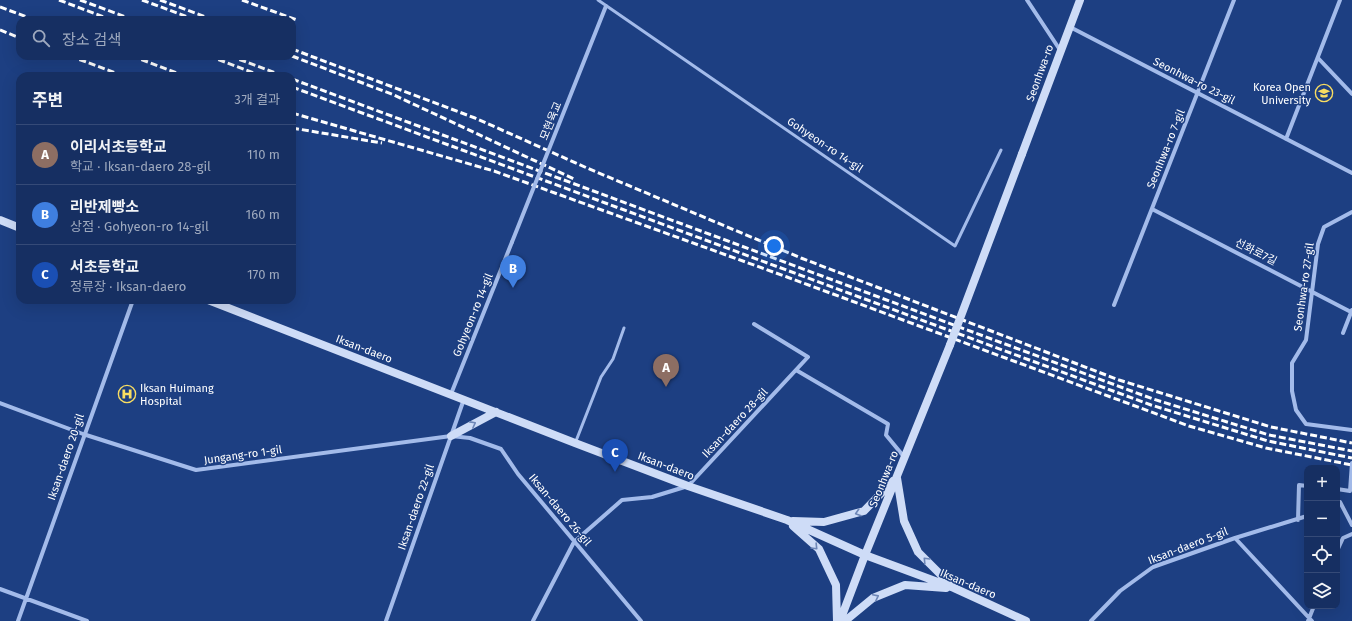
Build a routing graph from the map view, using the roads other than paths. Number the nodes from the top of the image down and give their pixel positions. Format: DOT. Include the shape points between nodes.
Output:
graph roads {
  1 [pos="598,0"];
  2 [pos="1027,0"];
  3 [pos="1080,0"];
  4 [pos="1234,0"];
  5 [pos="1340,0"];
  6 [pos="606,6"];
  7 [pos="1070,27"];
  8 [pos="1060,50"];
  9 [pos="1318,58"];
  10 [pos="1198,93"];
  11 [pos="1352,94"];
  12 [pos="1286,138"];
  13 [pos="1001,150"];
  14 [pos="1352,173"];
  15 [pos="1152,209"];
  16 [pos="1352,212"];
  17 [pos="0,220"];
  18 [pos="16,226"];
  19 [pos="512,242"];
  20 [pos="1312,292"];
  21 [pos="132,304"];
  22 [pos="218,304"];
  23 [pos="1114,305"];
  24 [pos="1352,311"];
  25 [pos="754,324"];
  26 [pos="624,328"];
  27 [pos="1342,333"];
  28 [pos="796,370"];
  29 [pos="451,394"];
  30 [pos="464,399"];
  31 [pos="0,403"];
  32 [pos="496,412"];
  33 [pos="1352,428"];
  34 [pos="84,434"];
  35 [pos="451,436"];
  36 [pos="575,443"];
  37 [pos="904,458"];
  38 [pos="1352,463"];
  39 [pos="896,478"];
  40 [pos="1304,485"];
  41 [pos="688,486"];
  42 [pos="1340,490"];
  43 [pos="1340,502"];
  44 [pos="1304,517"];
  45 [pos="787,520"];
  46 [pos="1298,520"];
  47 [pos="1352,525"];
  48 [pos="1352,534"];
  49 [pos="1235,538"];
  50 [pos="574,542"];
  51 [pos="1340,543"];
  52 [pos="865,555"];
  53 [pos="954,588"];
  54 [pos="0,589"];
  55 [pos="26,599"];
  56 [pos="1313,609"];
  57 [pos="1310,616"];
  58 [pos="18,621"];
  59 [pos="88,621"];
  60 [pos="386,621"];
  61 [pos="533,621"];
  62 [pos="641,621"];
  63 [pos="838,621"];
  64 [pos="846,621"];
  65 [pos="1026,621"];
  66 [pos="1091,621"];
  67 [pos="1308,621"];
  68 [pos="1312,621"];
  1 -- 6 [label="lane, Gohyeon-ro 14-gil"];
  2 -- 8 [label="street"];
  3 -- 7 [label="main road, Seonhwa-ro"];
  4 -- 10 [label="street, Seonhwa-ro 7-gil"];
  5 -- 9 [label="street"];
  6 -- 13 [label="lane, Gohyeon-ro 14-gil" via="955,246"];
  6 -- 19 [label="street, 모현육교, bridge"];
  7 -- 8 [label="main road, Seonhwa-ro"];
  7 -- 10 [label="street, Seonhwa-ro 23-gil"];
  8 -- 37 [label="main road, Seonhwa-ro, bridge" via="950,345"];
  9 -- 11 [label="street"];
  9 -- 12 [label="street"];
  10 -- 12 [label="street, Seonhwa-ro 23-gil"];
  10 -- 15 [label="street, Seonhwa-ro 7-gil"];
  12 -- 14 [label="street, Seonhwa-ro 23-gil"];
  15 -- 20 [label="street, 선화로7길"];
  15 -- 23 [label="street, Seonhwa-ro 7-gil"];
  16 -- 20 [label="street, Seonhwa-ro 27-gil" via="1324,227 1318,244"];
  17 -- 18 [label="main road"];
  19 -- 29 [label="street, Gohyeon-ro 14-gil"];
  20 -- 24 [label="street, 선화로7길"];
  20 -- 33 [label="street, Seonhwa-ro 27-gil" via="1306,340 1292,363 1292,391 1296,410 1306,424"];
  21 -- 34 [label="street, Iksan-daero 20-gil"];
  22 -- 29 [label="main road, Iksan-daero"];
  24 -- 27 [label="street"];
  25 -- 28 [label="street, Iksan-daero 28-gil" via="808,357"];
  26 -- 36 [label="lane" via="613,359 601,377"];
  28 -- 37 [label="street" via="888,424 886,435"];
  28 -- 41 [label="street, Iksan-daero 28-gil"];
  29 -- 30 [label="main road, Iksan-daero"];
  30 -- 32 [label="main road, Iksan-daero"];
  30 -- 35 [label="street, Iksan-daero 22-gil"];
  31 -- 34 [label="street, Jungang-ro 1-gil"];
  35 -- 32 [label="main road, one-way"];
  32 -- 36 [label="main road, Iksan-daero"];
  34 -- 35 [label="street, Jungang-ro 1-gil" via="196,470"];
  34 -- 55 [label="street, Iksan-daero 20-gil"];
  35 -- 50 [label="street, Iksan-daero 26-gil" via="470,438 501,449 518,474"];
  35 -- 60 [label="street, Iksan-daero 22-gil"];
  36 -- 41 [label="main road, Iksan-daero"];
  37 -- 39 [label="main road, Seonhwa-ro"];
  38 -- 42 [label="street, bridge" via="1350,491"];
  39 -- 45 [label="main road, one-way" via="864,511 824,522"];
  39 -- 52 [label="main road, Seonhwa-ro"];
  53 -- 39 [label="main road, one-way" via="918,552 904,521"];
  40 -- 46 [label="street" via="1299,484"];
  41 -- 45 [label="main road, Iksan-daero"];
  41 -- 50 [label="street" via="652,497 622,500"];
  43 -- 47 [label="street"];
  44 -- 46 [label="street, Iksan-daero 5-gil"];
  45 -- 52 [label="main road, Iksan-daero"];
  45 -- 63 [label="main road, one-way" via="819,549 836,585"];
  46 -- 49 [label="street, Iksan-daero 5-gil"];
  48 -- 51 [label="street" via="1342,538"];
  49 -- 57 [label="street"];
  49 -- 66 [label="street, Iksan-daero 5-gil" via="1153,567 1120,591"];
  50 -- 61 [label="street"];
  50 -- 62 [label="street, Iksan-daero 26-gil"];
  52 -- 53 [label="main road, Iksan-daero"];
  52 -- 63 [label="main road, Seonhwa-ro"];
  64 -- 53 [label="main road, one-way" via="873,598 905,586"];
  53 -- 65 [label="main road, Iksan-daero"];
  54 -- 55 [label="street"];
  55 -- 58 [label="street, Iksan-daero 20-gil"];
  55 -- 59 [label="street"];
  56 -- 57 [label="street"];
  57 -- 67 [label="street"];
  57 -- 68 [label="street"];
}
